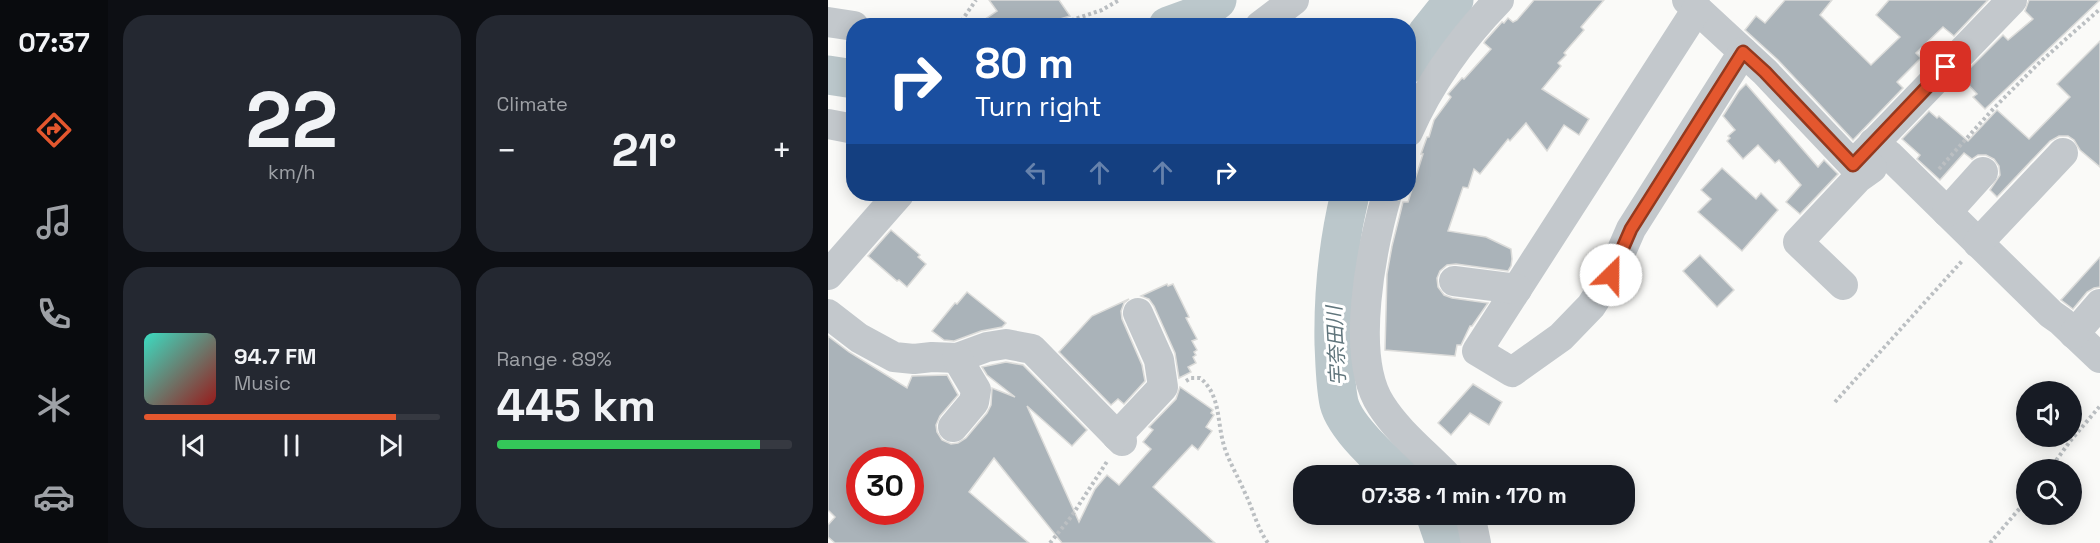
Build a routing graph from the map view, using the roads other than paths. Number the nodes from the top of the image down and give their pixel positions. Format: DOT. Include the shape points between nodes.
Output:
graph roads {
  1 [pos="1294,0"];
  2 [pos="1499,0"];
  3 [pos="2012,0"];
  4 [pos="1692,5"];
  5 [pos="1270,18"];
  6 [pos="828,22"];
  7 [pos="846,25"];
  8 [pos="1743,52"];
  9 [pos="1416,116"];
  10 [pos="828,124"];
  11 [pos="846,127"];
  12 [pos="1867,149"];
  13 [pos="2063,153"];
  14 [pos="1983,172"];
  15 [pos="893,201"];
  16 [pos="1385,201"];
  17 [pos="1947,212"];
  18 [pos="1978,243"];
  19 [pos="828,275"];
  20 [pos="1454,281"];
  21 [pos="1843,285"];
  22 [pos="1517,289"];
  23 [pos="2100,304"];
  24 [pos="1138,313"];
  25 [pos="828,314"];
  26 [pos="2074,334"];
  27 [pos="957,358"];
  28 [pos="2100,358"];
  29 [pos="953,427"];
  30 [pos="1436,465"];
  31 [pos="1472,525"];
  32 [pos="1476,543"];
  1 -- 5 [label="street"];
  2 -- 9 [label="street" via="1448,61"];
  3 -- 12 [label="street"];
  4 -- 8 [label="street"];
  4 -- 22 [label="street"];
  6 -- 7 [label="street"];
  8 -- 12 [label="street" via="1853,165"];
  8 -- 22 [label="street" via="1631,229 1611,275 1591,306 1561,338 1512,372 1477,351"];
  10 -- 11 [label="street"];
  12 -- 17 [label="street" via="1890,156"];
  12 -- 21 [label="street" via="1872,168 1798,242"];
  13 -- 18 [label="street"];
  14 -- 17 [label="street"];
  15 -- 19 [label="street"];
  16 -- 30 [label="street" via="1376,234 1365,314 1371,380 1379,403 1393,422"];
  17 -- 18 [label="street"];
  18 -- 26 [label="street"];
  20 -- 22 [label="street"];
  23 -- 26 [label="street"];
  24 -- 27 [label="street" via="1159,360 1163,387 1119,439 1032,349 1006,344"];
  25 -- 27 [label="street" via="859,338 894,357"];
  26 -- 28 [label="street"];
  27 -- 29 [label="street" via="976,390 974,402"];
  31 -- 32 [label="street"];
}
